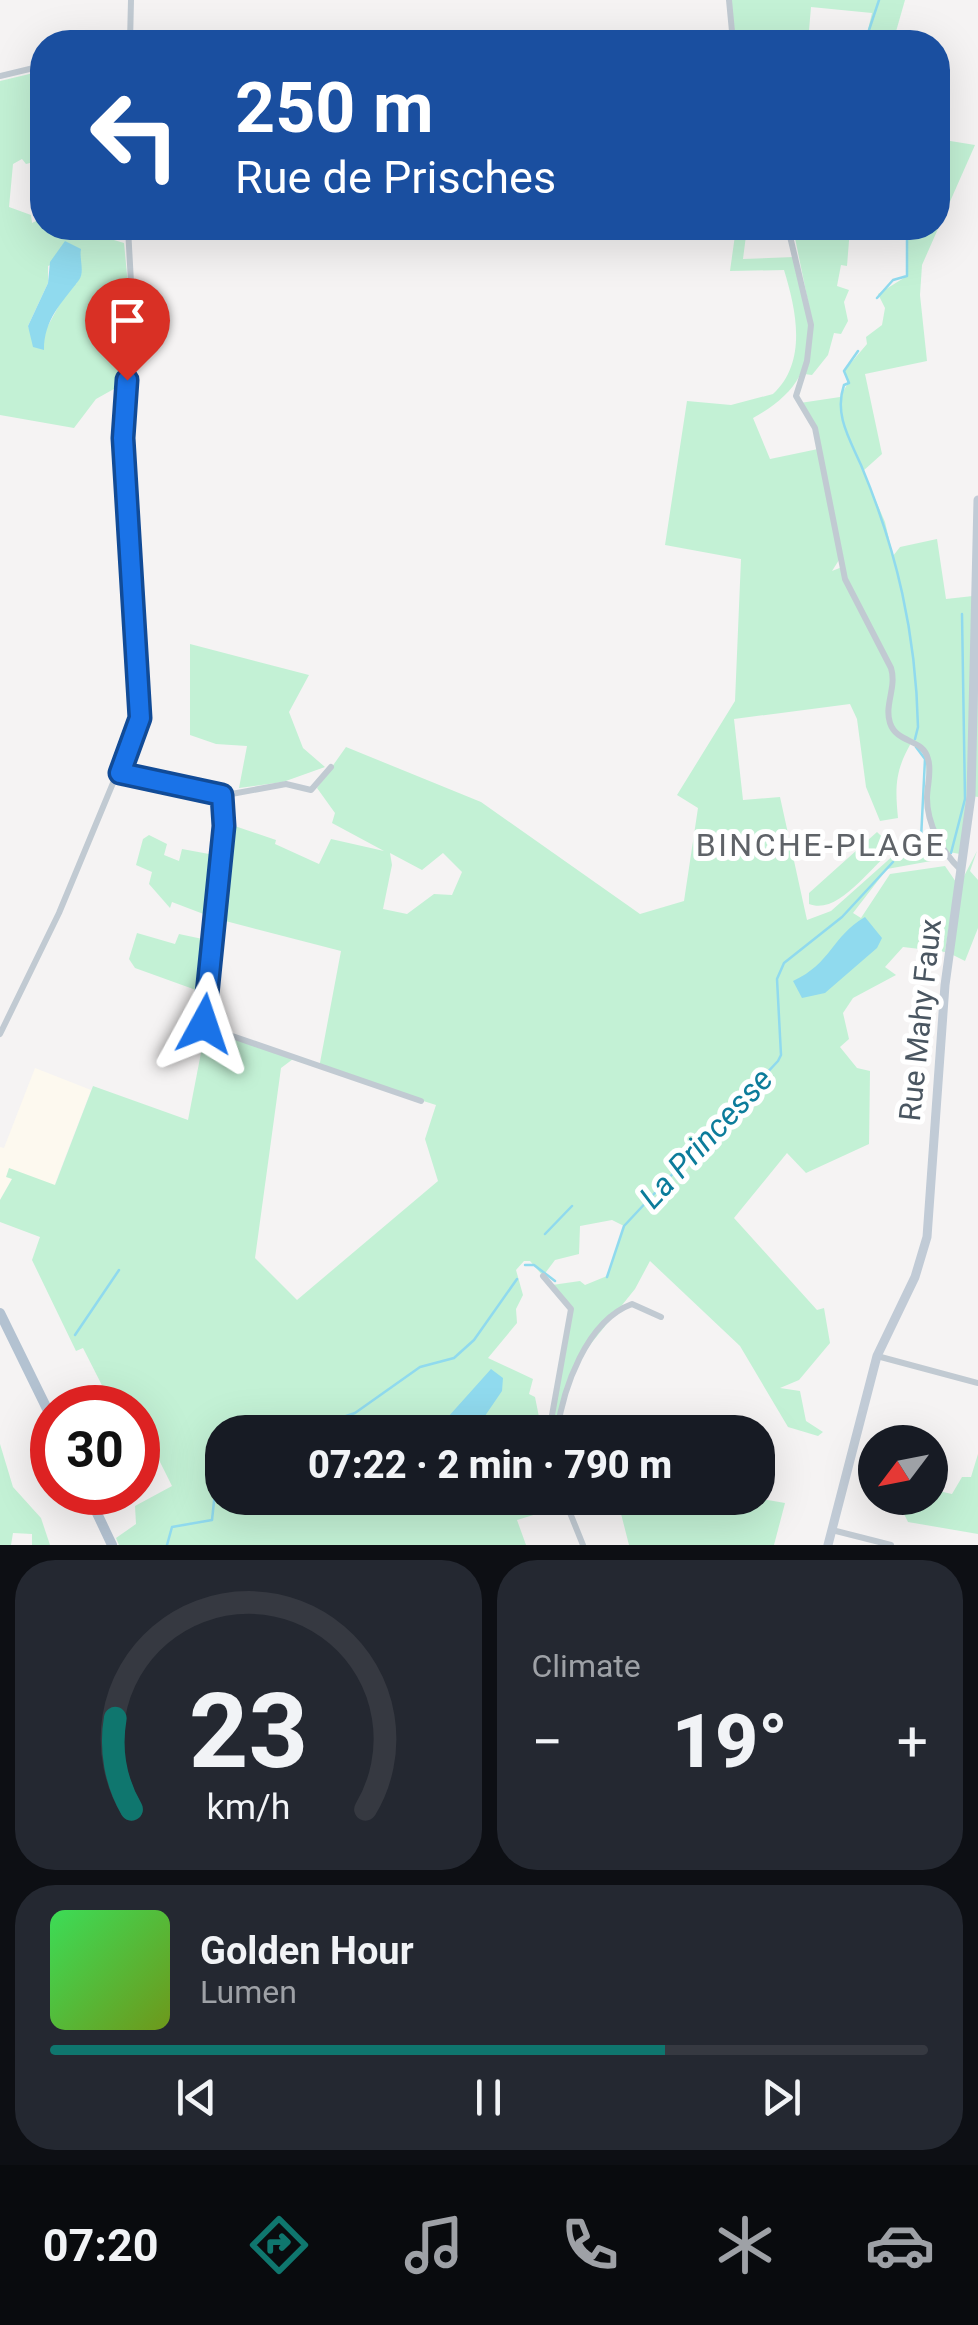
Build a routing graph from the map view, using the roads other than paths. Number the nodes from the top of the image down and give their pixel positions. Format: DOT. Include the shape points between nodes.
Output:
graph roads {
  1 [pos="131,0"];
  2 [pos="728,0"];
  3 [pos="130,30"];
  4 [pos="732,30"];
  5 [pos="30,69"];
  6 [pos="0,76"];
  7 [pos="129,240"];
  8 [pos="791,240"];
  9 [pos="978,500"];
  10 [pos="332,767"];
  11 [pos="120,773"];
  12 [pos="222,795"];
  13 [pos="962,870"];
  14 [pos="0,1034"];
  15 [pos="420,1102"];
  16 [pos="543,1276"];
  17 [pos="0,1304"];
  18 [pos="0,1313"];
  19 [pos="661,1317"];
  20 [pos="16,1342"];
  21 [pos="877,1356"];
  22 [pos="978,1383"];
  23 [pos="36,1385"];
  24 [pos="555,1415"];
  25 [pos="558,1415"];
  26 [pos="98,1515"];
  27 [pos="571,1515"];
  28 [pos="832,1530"];
  29 [pos="112,1545"];
  30 [pos="583,1545"];
  31 [pos="828,1545"];
  32 [pos="890,1545"];
  1 -- 3 [label="street"];
  2 -- 4 [label="street"];
  5 -- 6 [label="street"];
  7 -- 11 [label="street" via="132,302 123,438 140,718"];
  8 -- 13 [label="street" via="811,324 796,398 816,434 844,579 894,675 891,726 929,760 930,818 949,859"];
  9 -- 13 [label="street, Rue Mahy Faux" via="974,758"];
  10 -- 12 [label="street" via="311,790 286,784"];
  11 -- 12 [label="street"];
  11 -- 14 [label="street"];
  12 -- 15 [label="street" via="206,1027"];
  13 -- 21 [label="street, Rue Mahy Faux" via="941,1029 927,1238"];
  16 -- 24 [label="street" via="571,1309"];
  17 -- 20 [label="main road"];
  18 -- 20 [label="main road"];
  19 -- 25 [label="street" via="632,1304 621,1308 598,1332"];
  20 -- 23 [label="main road"];
  21 -- 22 [label="street"];
  21 -- 28 [label="street, Rue Mahy Faux"];
  26 -- 29 [label="main road"];
  27 -- 30 [label="street"];
  28 -- 31 [label="street, Rue Mahy Faux"];
  28 -- 32 [label="street"];
}
